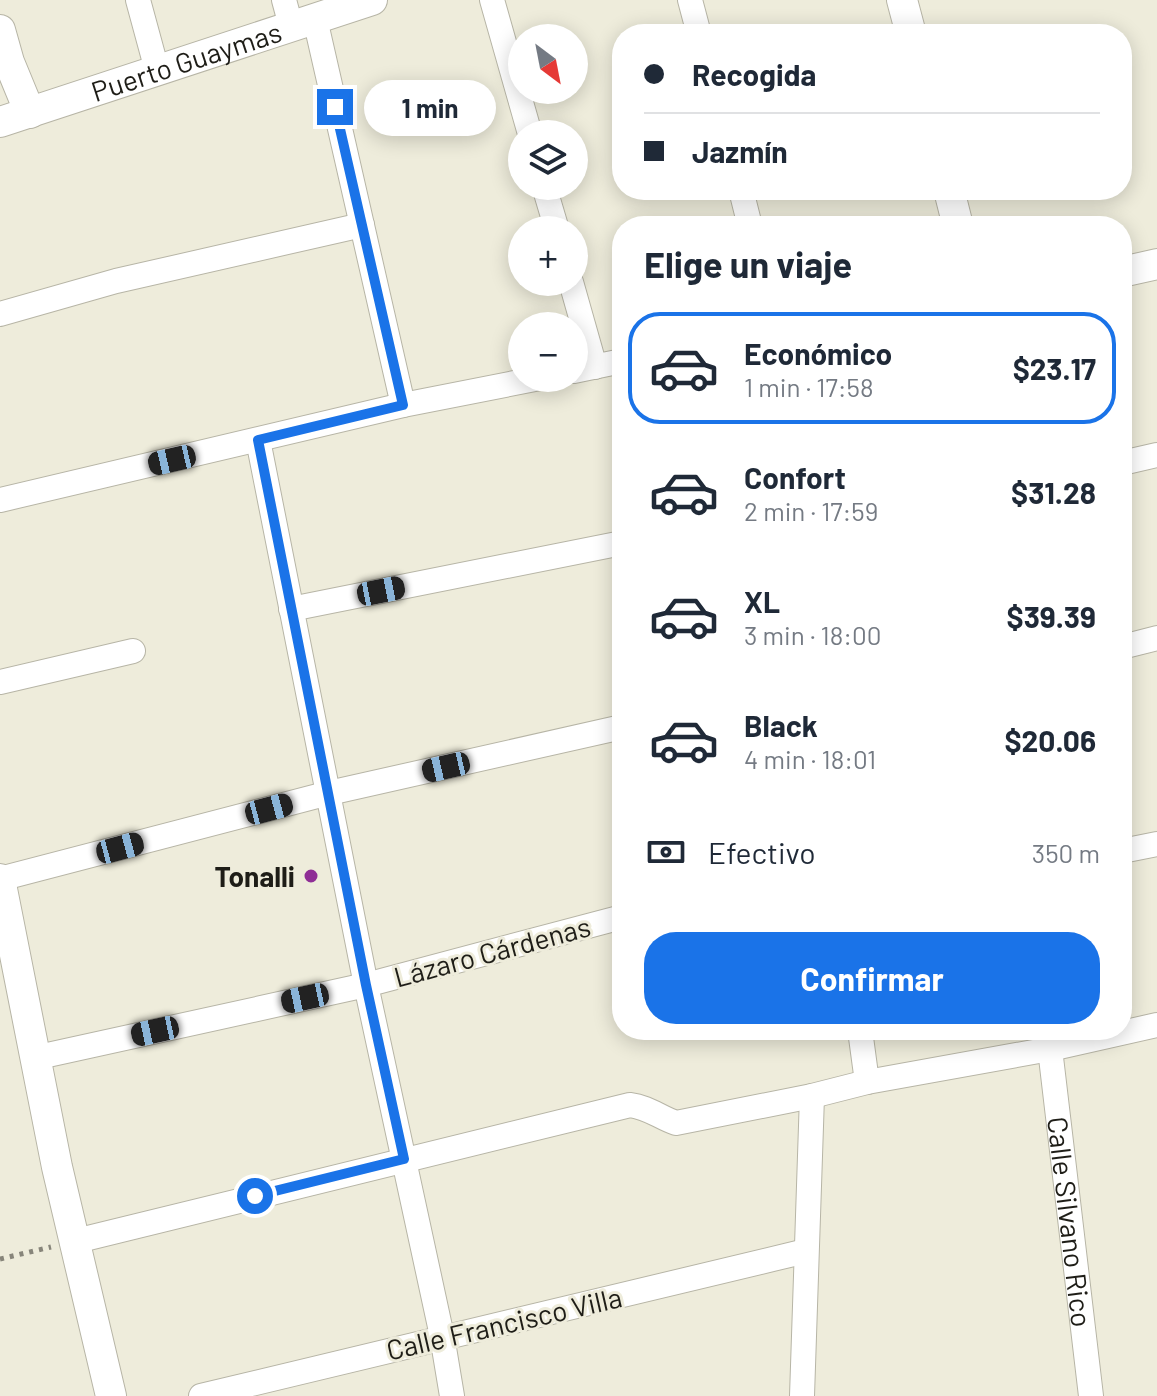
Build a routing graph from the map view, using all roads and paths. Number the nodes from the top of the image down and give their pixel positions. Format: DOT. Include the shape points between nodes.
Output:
graph roads {
  1 [pos="138,0"];
  2 [pos="372,0"];
  3 [pos="492,0"];
  4 [pos="690,0"];
  5 [pos="904,0"];
  6 [pos="297,15"];
  7 [pos="696,24"];
  8 [pos="909,24"];
  9 [pos="0,30"];
  10 [pos="157,70"];
  11 [pos="30,113"];
  12 [pos="526,120"];
  13 [pos="0,122"];
  14 [pos="362,225"];
  15 [pos="1157,264"];
  16 [pos="1132,270"];
  17 [pos="0,314"];
  18 [pos="612,363"];
  19 [pos="588,368"];
  20 [pos="508,384"];
  21 [pos="403,405"];
  22 [pos="258,440"];
  23 [pos="1157,455"];
  24 [pos="1132,461"];
  25 [pos="0,500"];
  26 [pos="612,545"];
  27 [pos="291,609"];
  28 [pos="1157,638"];
  29 [pos="1132,644"];
  30 [pos="133,651"];
  31 [pos="0,682"];
  32 [pos="612,729"];
  33 [pos="329,793"];
  34 [pos="1157,844"];
  35 [pos="1132,849"];
  36 [pos="0,879"];
  37 [pos="612,920"];
  38 [pos="366,985"];
  39 [pos="1157,1025"];
  40 [pos="1132,1029"];
  41 [pos="861,1040"];
  42 [pos="1075,1040"];
  43 [pos="1050,1049"];
  44 [pos="34,1058"];
  45 [pos="867,1082"];
  46 [pos="812,1096"];
  47 [pos="404,1159"];
  48 [pos="76,1241"];
  49 [pos="806,1251"];
  50 [pos="0,1259"];
  51 [pos="442,1336"];
  52 [pos="111,1396"];
  53 [pos="201,1396"];
  54 [pos="452,1396"];
  55 [pos="802,1396"];
  56 [pos="1091,1396"];
  1 -- 10 [label="street"];
  2 -- 6 [label="street, Puerto Guaymas"];
  3 -- 12 [label="street"];
  4 -- 7 [label="street"];
  5 -- 8 [label="street"];
  6 -- 10 [label="street, Puerto Guaymas"];
  6 -- 14 [label="street"];
  9 -- 11 [label="street"];
  10 -- 11 [label="street, Puerto Guaymas"];
  11 -- 13 [label="street, Puerto Guaymas"];
  14 -- 17 [label="street" via="116,281"];
  14 -- 21 [label="street"];
  15 -- 16 [label="street"];
  18 -- 19 [label="street"];
  20 -- 21 [label="street"];
  21 -- 22 [label="street"];
  22 -- 25 [label="street"];
  22 -- 27 [label="street"];
  23 -- 24 [label="street"];
  26 -- 27 [label="street"];
  27 -- 33 [label="street"];
  28 -- 29 [label="street"];
  30 -- 31 [label="street"];
  32 -- 33 [label="street"];
  33 -- 36 [label="street"];
  33 -- 38 [label="street"];
  34 -- 35 [label="street"];
  36 -- 44 [label="street"];
  37 -- 38 [label="street, Lázaro Cárdenas"];
  38 -- 44 [label="street, Lázaro Cárdenas"];
  38 -- 47 [label="street"];
  39 -- 40 [label="street"];
  41 -- 45 [label="street"];
  42 -- 43 [label="street"];
  43 -- 45 [label="street"];
  43 -- 56 [label="street, Calle Silvano Rico"];
  44 -- 48 [label="street"];
  45 -- 46 [label="street"];
  46 -- 47 [label="street" via="676,1123 644,1106 630,1105"];
  46 -- 49 [label="street"];
  47 -- 48 [label="street"];
  47 -- 51 [label="street"];
  48 -- 50 [label="path"];
  48 -- 52 [label="street"];
  49 -- 51 [label="street, Calle Francisco Villa"];
  49 -- 55 [label="street"];
  51 -- 53 [label="street, Calle Francisco Villa"];
  51 -- 54 [label="street"];
}
